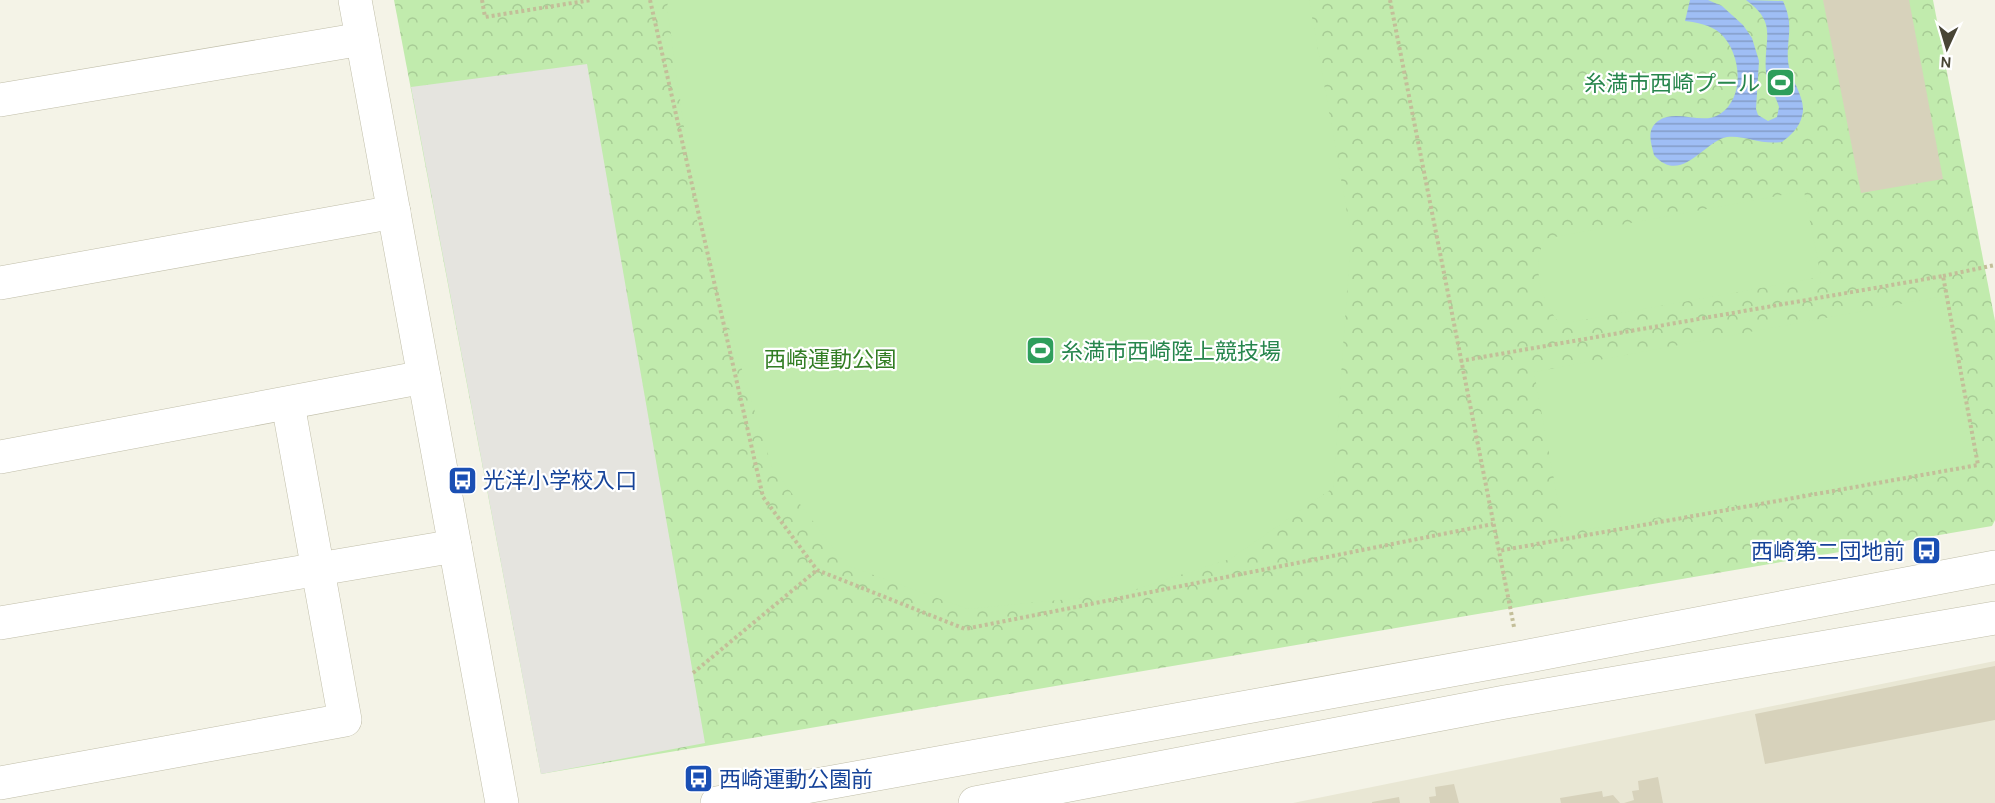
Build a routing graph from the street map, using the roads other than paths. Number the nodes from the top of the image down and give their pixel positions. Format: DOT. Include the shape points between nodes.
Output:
graph roads {
  1 [pos="355,0"];
  2 [pos="362,39"];
  3 [pos="0,100"];
  4 [pos="394,212"];
  5 [pos="0,283"];
  6 [pos="424,377"];
  7 [pos="288,404"];
  8 [pos="0,457"];
  9 [pos="455,546"];
  10 [pos="1995,567"];
  11 [pos="317,570"];
  12 [pos="1995,618"];
  13 [pos="0,623"];
  14 [pos="0,783"];
  15 [pos="502,803"];
  16 [pos="717,803"];
  17 [pos="975,803"];
  1 -- 2 [label="street"];
  2 -- 3 [label="street"];
  2 -- 4 [label="street"];
  4 -- 5 [label="street"];
  4 -- 6 [label="street"];
  6 -- 7 [label="street"];
  6 -- 9 [label="street"];
  7 -- 8 [label="street"];
  7 -- 11 [label="street"];
  9 -- 11 [label="street"];
  9 -- 15 [label="street"];
  10 -- 16 [label="street"];
  11 -- 13 [label="street"];
  11 -- 14 [label="street" via="345,720"];
  12 -- 17 [label="street" via="1505,702"];
}
